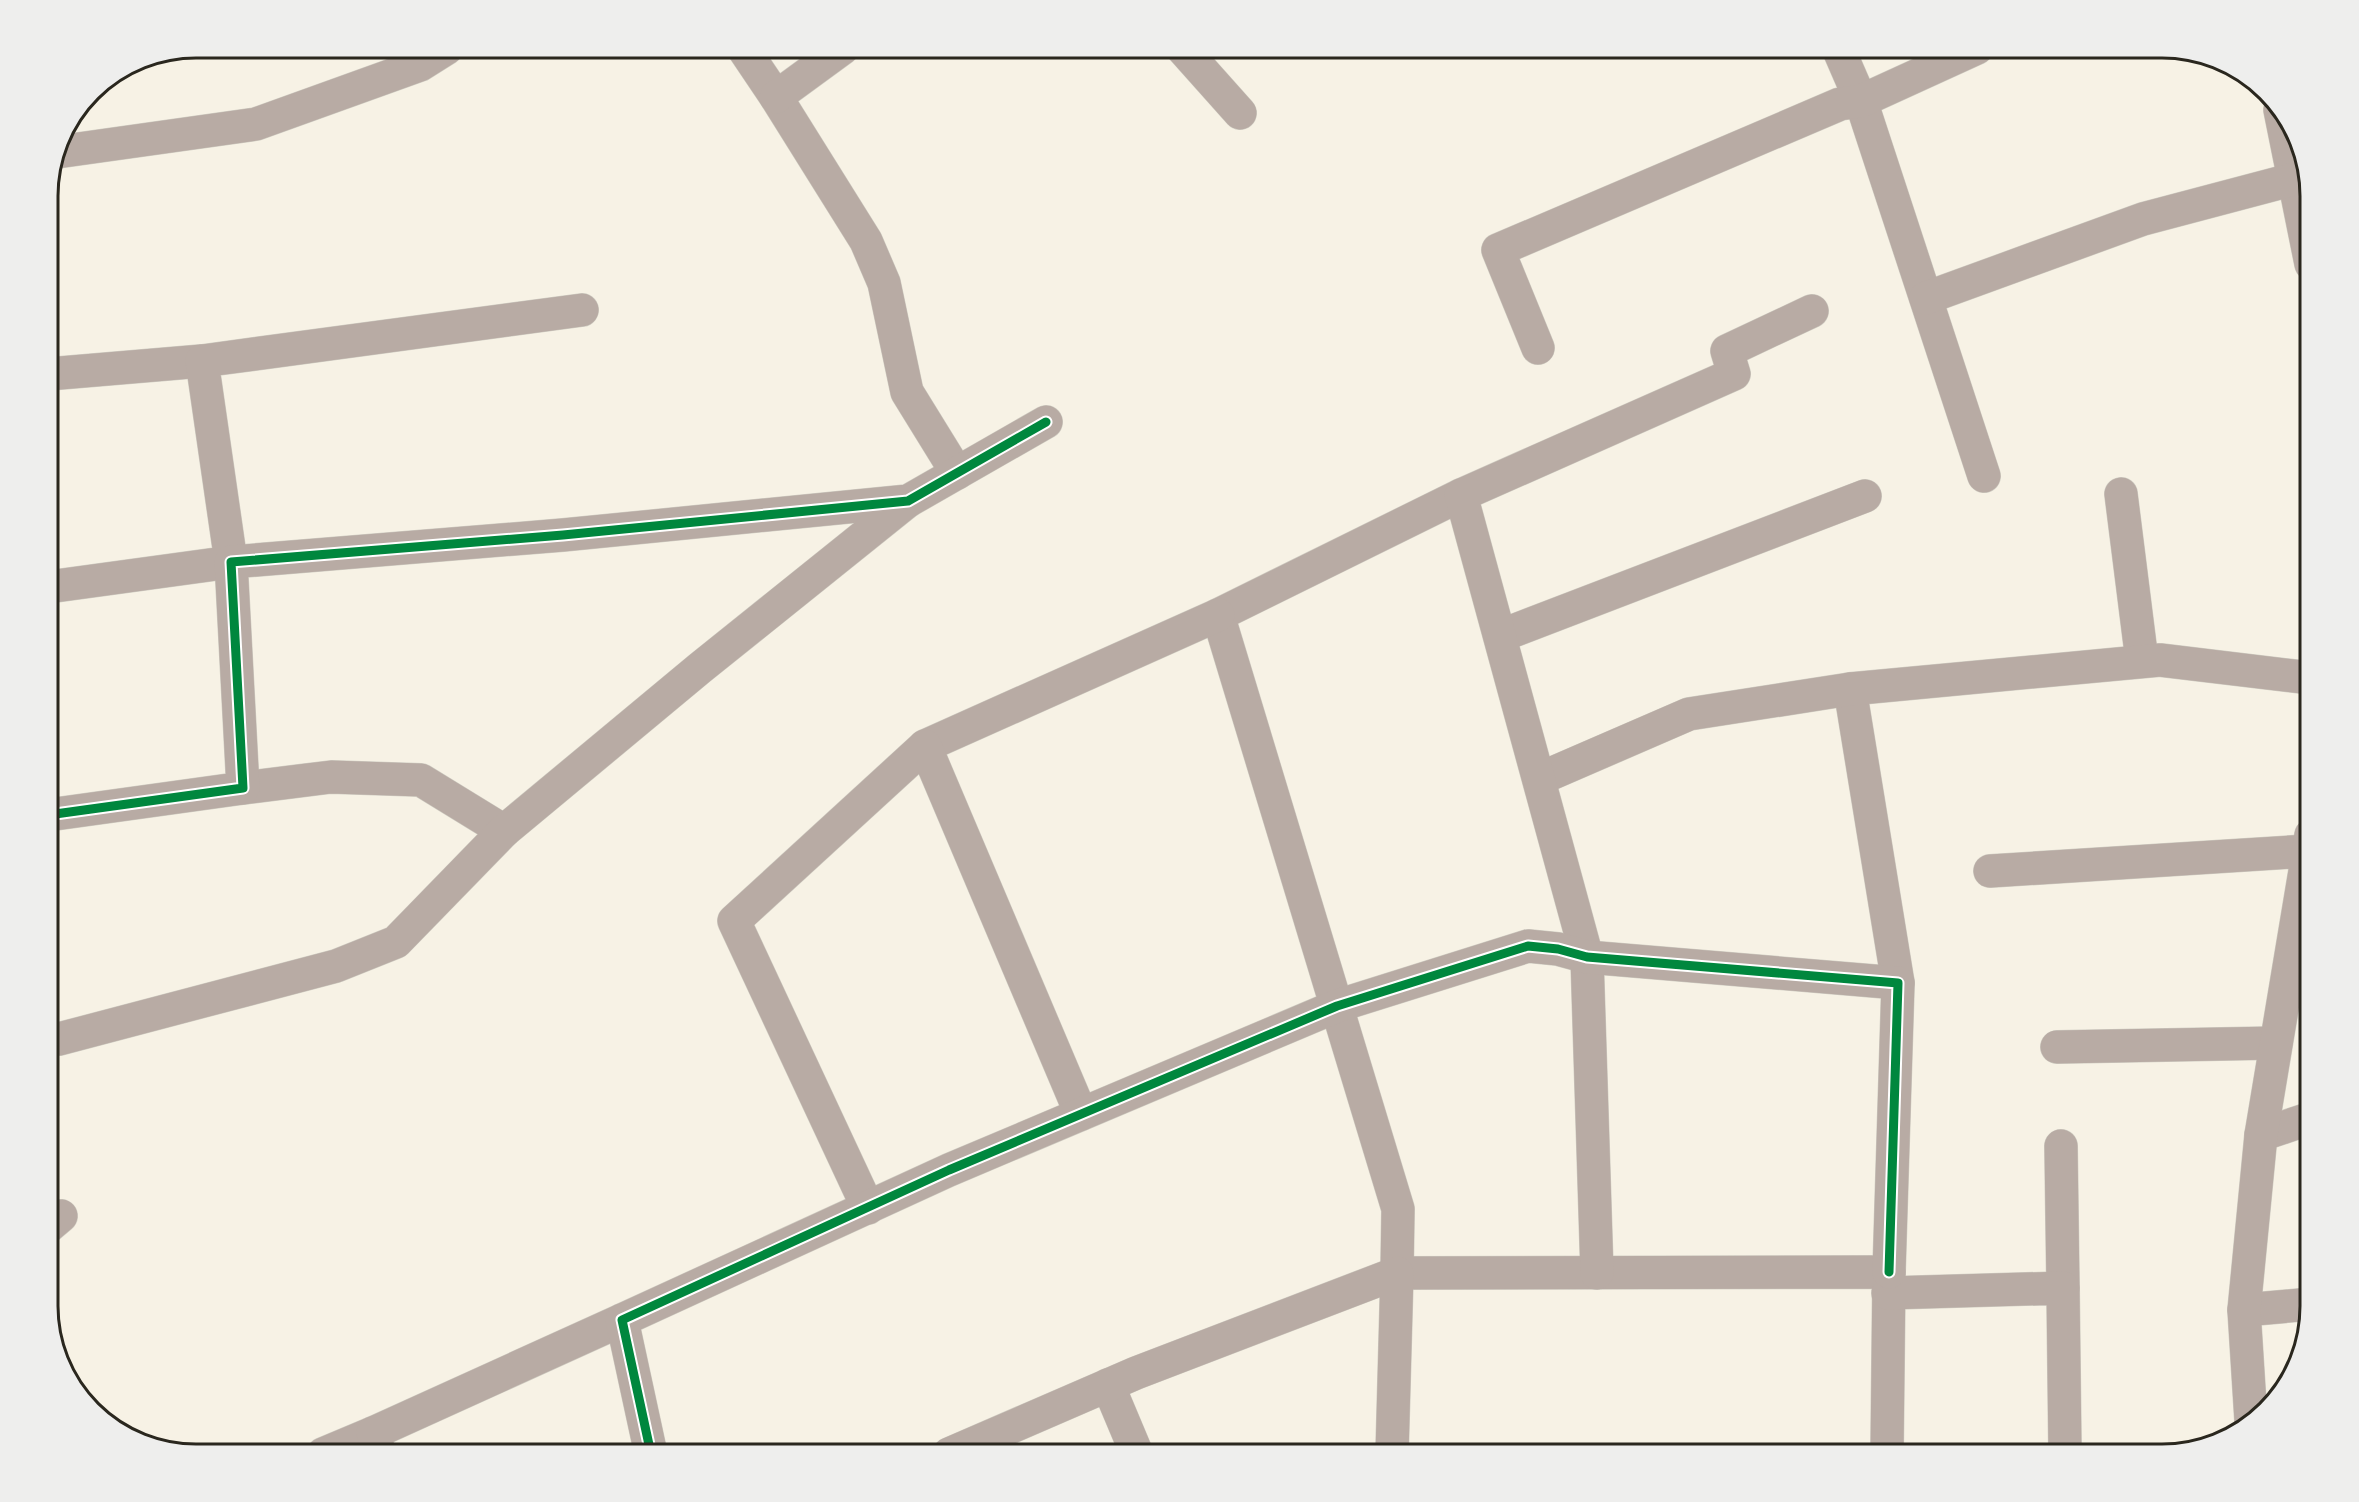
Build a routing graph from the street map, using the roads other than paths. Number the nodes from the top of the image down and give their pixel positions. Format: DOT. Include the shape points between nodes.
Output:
graph roads {
  1 [pos="1191,58"];
  2 [pos="1842,58"];
  3 [pos="1955,58"];
  4 [pos="430,59"];
  5 [pos="750,59"];
  6 [pos="828,59"];
  7 [pos="776,97"];
  8 [pos="1861,101"];
  9 [pos="1240,113"];
  10 [pos="2290,143"];
  11 [pos="67,151"];
  12 [pos="2297,169"];
  13 [pos="2299,178"];
  14 [pos="1926,298"];
  15 [pos="582,310"];
  16 [pos="1812,311"];
  17 [pos="1538,348"];
  18 [pos="202,361"];
  19 [pos="59,373"];
  20 [pos="1046,422"];
  21 [pos="957,473"];
  22 [pos="1984,476"];
  23 [pos="2121,494"];
  24 [pos="1461,495"];
  25 [pos="1864,496"];
  26 [pos="908,501"];
  27 [pos="231,562"];
  28 [pos="59,585"];
  29 [pos="1218,615"];
  30 [pos="1500,636"];
  31 [pos="2142,661"];
  32 [pos="2300,677"];
  33 [pos="1850,689"];
  34 [pos="925,746"];
  35 [pos="1539,779"];
  36 [pos="243,788"];
  37 [pos="59,813"];
  38 [pos="504,831"];
  39 [pos="2300,844"];
  40 [pos="1990,871"];
  41 [pos="2300,902"];
  42 [pos="1587,957"];
  43 [pos="1898,983"];
  44 [pos="1337,1006"];
  45 [pos="59,1039"];
  46 [pos="2276,1043"];
  47 [pos="2057,1047"];
  48 [pos="1081,1114"];
  49 [pos="2300,1122"];
  50 [pos="2261,1136"];
  51 [pos="2061,1146"];
  52 [pos="868,1208"];
  53 [pos="1597,1273"];
  54 [pos="1396,1274"];
  55 [pos="1888,1283"];
  56 [pos="2063,1288"];
  57 [pos="2300,1305"];
  58 [pos="2244,1310"];
  59 [pos="622,1320"];
  60 [pos="1108,1385"];
  61 [pos="2250,1411"];
  62 [pos="376,1444"];
  63 [pos="649,1444"];
  64 [pos="972,1444"];
  65 [pos="1133,1444"];
  66 [pos="1392,1444"];
  67 [pos="1887,1444"];
  68 [pos="2065,1444"];
  1 -- 9 [label="street"];
  2 -- 8 [label="street"];
  3 -- 8 [label="street"];
  4 -- 11 [label="street" via="256,124"];
  5 -- 7 [label="street"];
  6 -- 7 [label="street"];
  7 -- 21 [label="street" via="866,241 884,283 907,392"];
  8 -- 14 [label="street"];
  8 -- 17 [label="street" via="1840,104 1498,250"];
  10 -- 12 [label="street"];
  13 -- 14 [label="street" via="2143,219"];
  14 -- 22 [label="street"];
  15 -- 18 [label="street"];
  16 -- 24 [label="street" via="1727,351 1734,374"];
  18 -- 19 [label="street"];
  18 -- 27 [label="street"];
  20 -- 21 [label="street"];
  21 -- 26 [label="street"];
  23 -- 31 [label="street"];
  24 -- 29 [label="street"];
  24 -- 30 [label="street"];
  25 -- 30 [label="street"];
  26 -- 27 [label="street"];
  26 -- 38 [label="street"];
  27 -- 28 [label="street"];
  27 -- 36 [label="street"];
  29 -- 34 [label="street"];
  29 -- 44 [label="street"];
  30 -- 35 [label="street"];
  31 -- 32 [label="street"];
  31 -- 33 [label="street"];
  33 -- 35 [label="street" via="1689,714"];
  33 -- 43 [label="street"];
  34 -- 48 [label="street"];
  34 -- 52 [label="street" via="734,921"];
  35 -- 42 [label="street"];
  36 -- 37 [label="street"];
  36 -- 38 [label="street" via="331,777 421,780"];
  38 -- 45 [label="street" via="396,942 336,966"];
  39 -- 40 [label="street"];
  41 -- 46 [label="street"];
  42 -- 43 [label="street"];
  42 -- 44 [label="street" via="1528,946"];
  42 -- 53 [label="street"];
  43 -- 55 [label="street"];
  44 -- 48 [label="street"];
  44 -- 54 [label="street" via="1398,1209"];
  46 -- 47 [label="street"];
  46 -- 50 [label="street"];
  48 -- 52 [label="street"];
  49 -- 50 [label="street"];
  50 -- 58 [label="street"];
  51 -- 56 [label="street"];
  52 -- 59 [label="street"];
  53 -- 54 [label="street"];
  53 -- 55 [label="street"];
  54 -- 60 [label="street"];
  54 -- 66 [label="street"];
  55 -- 56 [label="street"];
  55 -- 67 [label="street"];
  56 -- 68 [label="street"];
  57 -- 58 [label="street"];
  58 -- 61 [label="street"];
  59 -- 62 [label="street"];
  59 -- 63 [label="street"];
  60 -- 64 [label="street"];
  60 -- 65 [label="street"];
}
